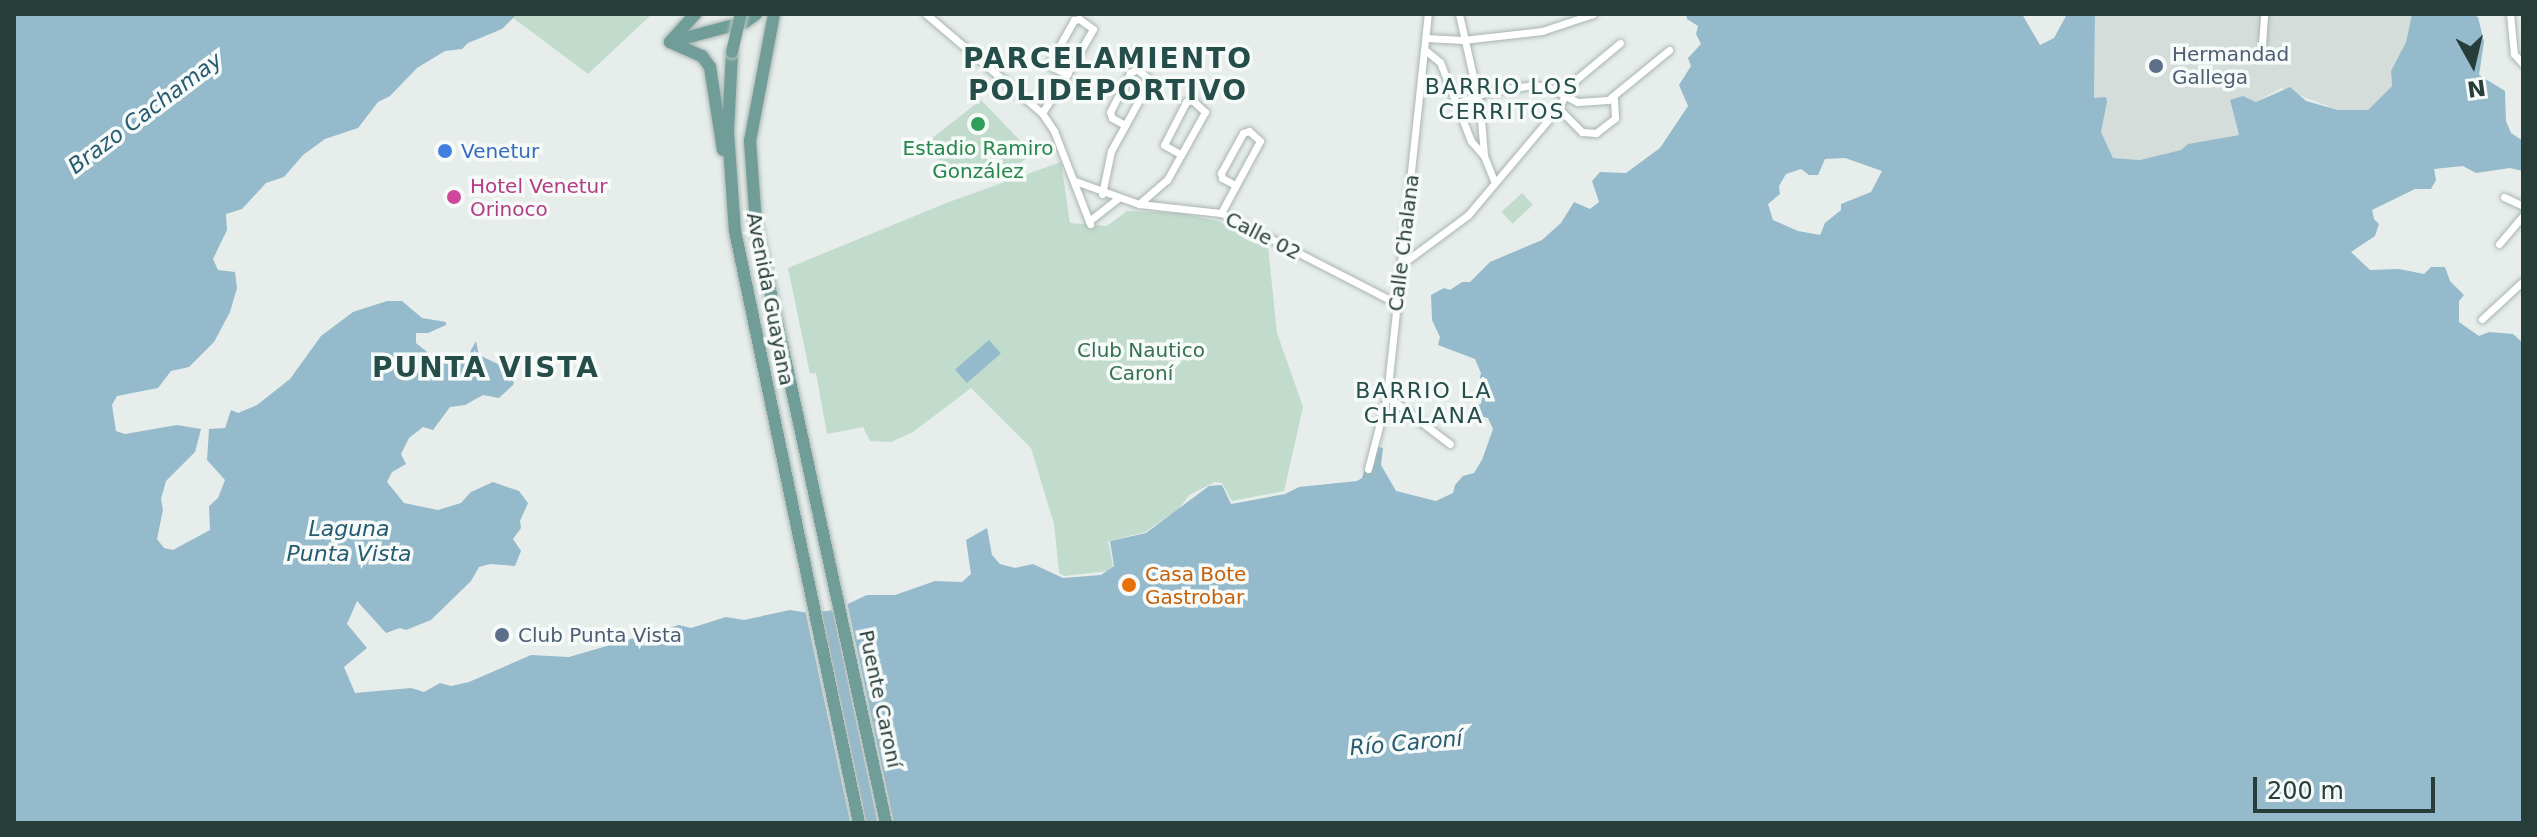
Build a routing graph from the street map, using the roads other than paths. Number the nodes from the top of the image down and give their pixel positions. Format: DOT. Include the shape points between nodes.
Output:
graph roads {
  1 [pos="695,14"];
  2 [pos="741,14"];
  3 [pos="756,14"];
  4 [pos="774,14"];
  5 [pos="926,14"];
  6 [pos="1428,14"];
  7 [pos="1459,14"];
  8 [pos="1593,14"];
  9 [pos="2264,14"];
  10 [pos="2510,14"];
  11 [pos="1426,38"];
  12 [pos="1463,40"];
  13 [pos="670,42"];
  14 [pos="1620,43"];
  15 [pos="2262,45"];
  16 [pos="1425,50"];
  17 [pos="1669,50"];
  18 [pos="2523,64"];
  19 [pos="1067,74"];
  20 [pos="1477,96"];
  21 [pos="1566,96"];
  22 [pos="1614,98"];
  23 [pos="1458,103"];
  24 [pos="1558,108"];
  25 [pos="1042,113"];
  26 [pos="1125,125"];
  27 [pos="1180,154"];
  28 [pos="1484,156"];
  29 [pos="730,176"];
  30 [pos="1075,181"];
  31 [pos="1494,181"];
  32 [pos="1235,185"];
  33 [pos="1102,194"];
  34 [pos="2504,197"];
  35 [pos="1117,199"];
  36 [pos="1139,204"];
  37 [pos="2523,206"];
  38 [pos="1221,213"];
  39 [pos="2523,215"];
  40 [pos="2499,244"];
  41 [pos="1402,265"];
  42 [pos="2523,281"];
  43 [pos="1396,303"];
  44 [pos="2482,319"];
  45 [pos="1387,396"];
  46 [pos="1450,444"];
  47 [pos="1368,469"];
  48 [pos="835,582"];
  49 [pos="859,823"];
  50 [pos="886,823"];
  1 -- 13 [label="main road"];
  2 -- 29 [label="main road, Avenida Guayana, bridge" via="732,52"];
  3 -- 13 [label="main road" via="745,22"];
  4 -- 48 [label="main road, Avenida Guayana" via="750,141 756,225"];
  5 -- 25 [label="street"];
  6 -- 11 [label="street, Calle Chalana"];
  7 -- 12 [label="street"];
  8 -- 12 [label="street" via="1542,31"];
  9 -- 15 [label="street"];
  10 -- 18 [label="street" via="2514,54"];
  11 -- 12 [label="street"];
  11 -- 16 [label="street, Calle Chalana"];
  12 -- 20 [label="street"];
  13 -- 29 [label="main road" via="702,56 710,67"];
  14 -- 21 [label="street" via="1586,69"];
  16 -- 23 [label="street" via="1440,62"];
  16 -- 41 [label="street, Calle Chalana"];
  17 -- 22 [label="street"];
  19 -- 19 [label="street" via="1093,29 1079,19 1051,61 1052,67"];
  19 -- 25 [label="street"];
  20 -- 21 [label="street" via="1534,85"];
  20 -- 23 [label="street"];
  20 -- 28 [label="street"];
  21 -- 22 [label="street" via="1578,102"];
  21 -- 24 [label="street"];
  22 -- 24 [label="street" via="1615,118 1596,133 1582,132"];
  23 -- 28 [label="street" via="1471,141"];
  24 -- 31 [label="street"];
  25 -- 30 [label="street"];
  26 -- 26 [label="street" via="1150,80 1137,69 1110,112"];
  26 -- 33 [label="street" via="1111,151"];
  27 -- 27 [label="street" via="1205,112 1192,100 1186,102 1164,145"];
  27 -- 36 [label="street" via="1167,180"];
  28 -- 31 [label="street"];
  29 -- 49 [label="main road, Avenida Guayana" via="750,310"];
  30 -- 33 [label="street, Calle 02"];
  30 -- 35 [label="street" via="1090,222"];
  31 -- 41 [label="street" via="1468,215"];
  32 -- 32 [label="street" via="1260,141 1249,131 1221,173"];
  32 -- 38 [label="street"];
  33 -- 35 [label="street, Calle 02"];
  34 -- 37 [label="street"];
  35 -- 36 [label="street, Calle 02"];
  36 -- 38 [label="street, Calle 02"];
  38 -- 43 [label="street, Calle 02"];
  39 -- 40 [label="street"];
  41 -- 43 [label="street, Calle Chalana"];
  42 -- 44 [label="street"];
  43 -- 45 [label="street, Calle Chalana"];
  45 -- 46 [label="street"];
  45 -- 47 [label="street, Calle Chalana"];
  48 -- 50 [label="main road, Puente Caroní"];
}
